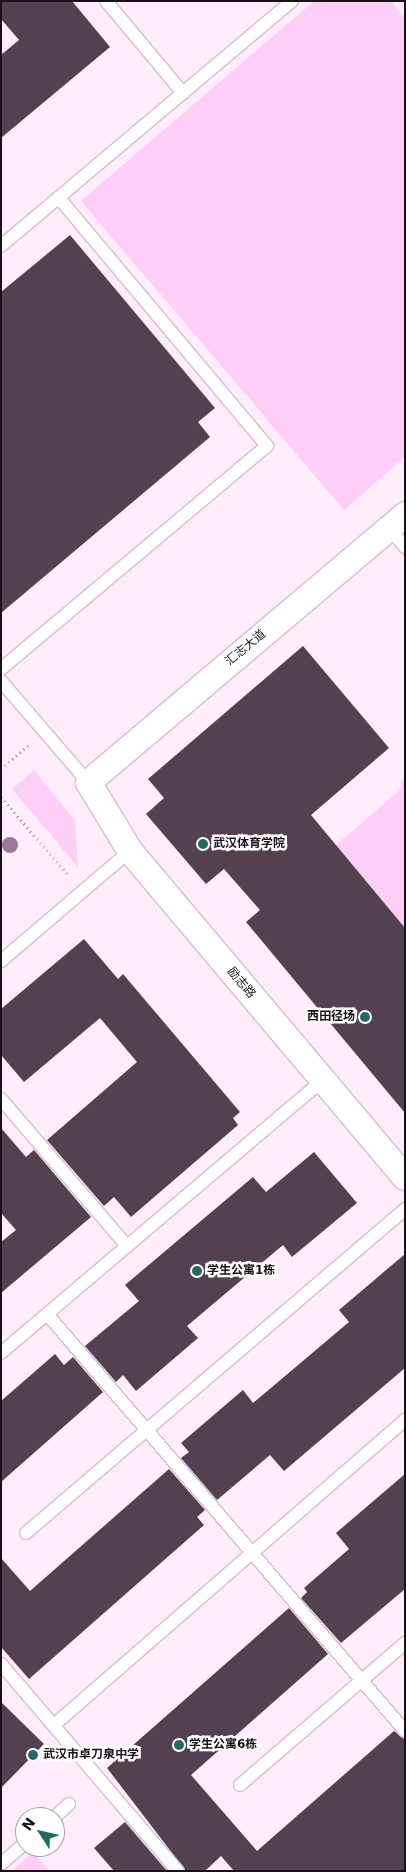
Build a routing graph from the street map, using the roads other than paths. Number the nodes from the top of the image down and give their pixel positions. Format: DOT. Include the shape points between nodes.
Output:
graph roads {
  1 [pos="106,1"];
  2 [pos="292,1"];
  3 [pos="183,93"];
  4 [pos="59,198"];
  5 [pos="1,246"];
  6 [pos="397,521"];
  7 [pos="405,547"];
  8 [pos="1,669"];
  9 [pos="1,681"];
  10 [pos="88,782"];
  11 [pos="130,851"];
  12 [pos="1,961"];
  13 [pos="323,1080"];
  14 [pos="1,1099"];
  15 [pos="405,1177"];
  16 [pos="405,1209"];
  17 [pos="127,1246"];
  18 [pos="48,1314"];
  19 [pos="1,1353"];
  20 [pos="405,1420"];
  21 [pos="147,1430"];
  22 [pos="26,1533"];
  23 [pos="252,1553"];
  24 [pos="405,1643"];
  25 [pos="1,1664"];
  26 [pos="362,1680"];
  27 [pos="54,1725"];
  28 [pos="405,1731"];
  29 [pos="240,1785"];
  30 [pos="69,1804"];
  31 [pos="65,1808"];
  32 [pos="15,1852"];
  33 [pos="1,1864"];
  34 [pos="178,1871"];
  1 -- 3 [label="lane"];
  2 -- 3 [label="lane"];
  3 -- 4 [label="lane"];
  4 -- 5 [label="lane"];
  4 -- 8 [label="lane" via="267,446"];
  6 -- 7 [label="lane"];
  6 -- 10 [label="street, 汇志大道"];
  9 -- 10 [label="lane"];
  10 -- 11 [label="street, 励志路"];
  11 -- 12 [label="lane"];
  11 -- 13 [label="street, 励志路"];
  13 -- 15 [label="street, 励志路"];
  13 -- 17 [label="lane"];
  14 -- 17 [label="lane"];
  16 -- 21 [label="lane"];
  17 -- 18 [label="lane"];
  18 -- 19 [label="lane"];
  18 -- 21 [label="lane"];
  20 -- 23 [label="lane"];
  21 -- 22 [label="lane"];
  21 -- 23 [label="lane"];
  23 -- 26 [label="lane"];
  23 -- 27 [label="lane"];
  24 -- 26 [label="lane"];
  25 -- 27 [label="lane"];
  26 -- 28 [label="lane"];
  26 -- 29 [label="lane"];
  27 -- 34 [label="lane"];
  30 -- 31 [label="lane"];
  32 -- 33 [label="lane"];
}
